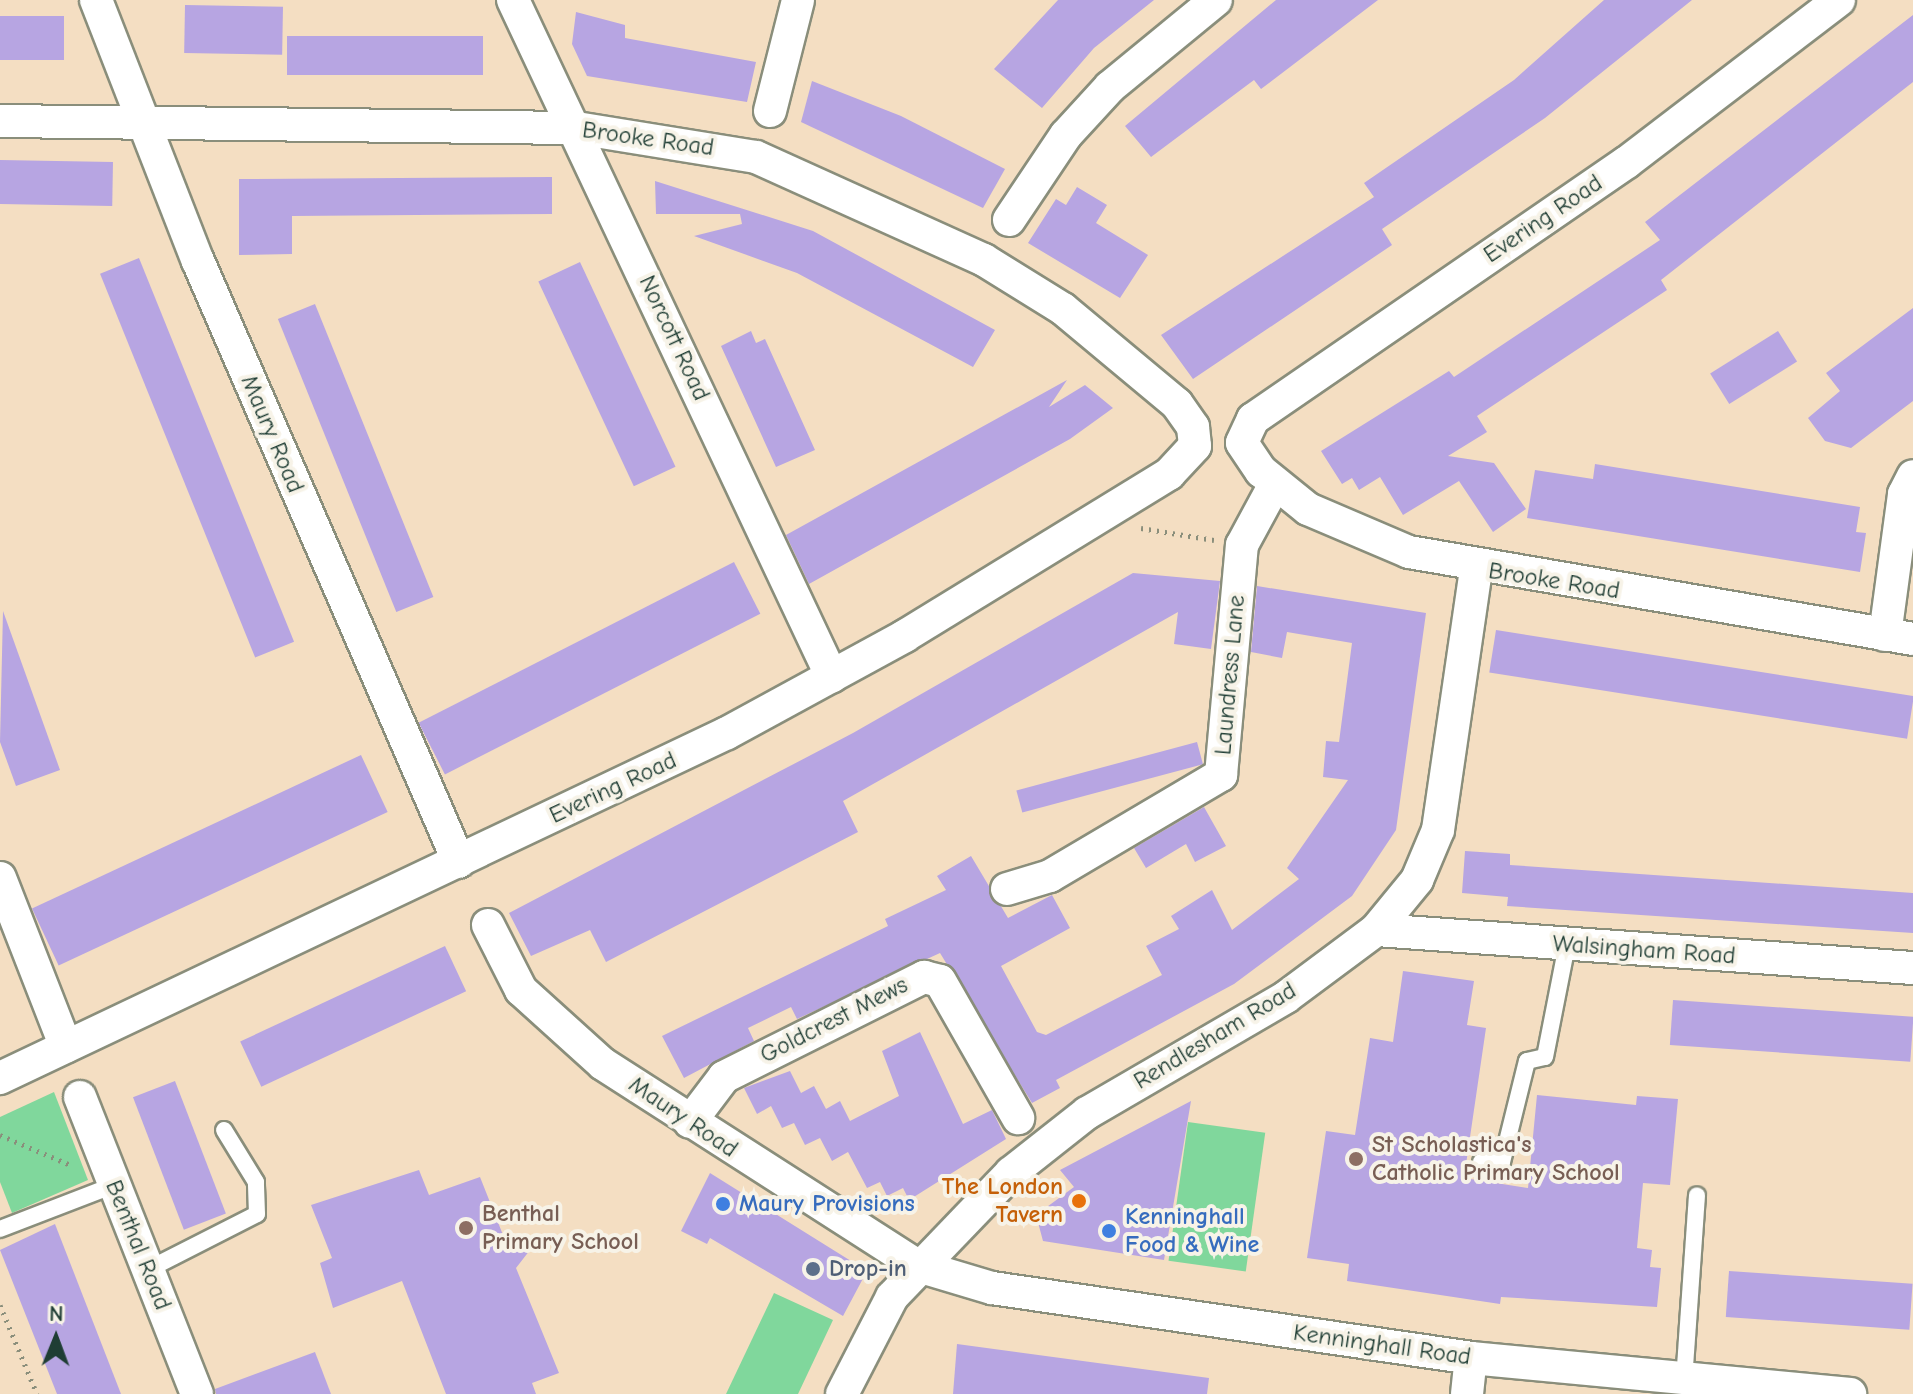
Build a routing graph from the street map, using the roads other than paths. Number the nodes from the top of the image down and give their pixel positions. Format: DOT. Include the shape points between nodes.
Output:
graph roads {
  1 [pos="96,0"];
  2 [pos="513,0"];
  3 [pos="798,0"];
  4 [pos="1216,0"];
  5 [pos="1839,0"];
  6 [pos="770,111"];
  7 [pos="0,121"];
  8 [pos="144,121"];
  9 [pos="577,128"];
  10 [pos="1009,220"];
  11 [pos="1243,432"];
  12 [pos="1195,446"];
  13 [pos="1913,476"];
  14 [pos="1275,484"];
  15 [pos="1476,569"];
  16 [pos="1899,637"];
  17 [pos="832,677"];
  18 [pos="459,862"];
  19 [pos="0,878"];
  20 [pos="1007,889"];
  21 [pos="488,925"];
  22 [pos="1376,930"];
  23 [pos="1567,945"];
  24 [pos="1913,968"];
  25 [pos="66,1047"];
  26 [pos="0,1078"];
  27 [pos="80,1097"];
  28 [pos="1018,1118"];
  29 [pos="690,1122"];
  30 [pos="224,1130"];
  31 [pos="1481,1162"];
  32 [pos="114,1185"];
  33 [pos="1697,1195"];
  34 [pos="0,1229"];
  35 [pos="918,1266"];
  36 [pos="149,1269"];
  37 [pos="1471,1358"];
  38 [pos="1684,1381"];
  39 [pos="1796,1392"];
  40 [pos="197,1394"];
  41 [pos="842,1394"];
  42 [pos="1467,1394"];
  43 [pos="1850,1394"];
  1 -- 8 [label="street, Maury Road"];
  2 -- 9 [label="street, Norcott Road"];
  3 -- 6 [label="street"];
  4 -- 10 [label="street" via="1110,87 1066,135"];
  5 -- 11 [label="street, Evering Road" via="1627,162"];
  7 -- 8 [label="street, Brooke Road"];
  8 -- 9 [label="street, Brooke Road"];
  8 -- 18 [label="street, Maury Road"];
  9 -- 12 [label="street, Brooke Road" via="756,157 984,260 1134,362 1185,414"];
  9 -- 17 [label="street, Norcott Road"];
  11 -- 14 [label="street, Brooke Road" via="1244,452"];
  12 -- 17 [label="street, Evering Road" via="1185,463"];
  13 -- 16 [label="street" via="1904,494"];
  14 -- 15 [label="street, Brooke Road" via="1331,522"];
  14 -- 20 [label="street, Laundress Lane" via="1242,545 1221,775 1050,876"];
  15 -- 16 [label="street, Brooke Road"];
  15 -- 22 [label="street, Rendlesham Road" via="1438,830 1417,880"];
  17 -- 18 [label="street, Evering Road"];
  18 -- 25 [label="street, Evering Road"];
  19 -- 25 [label="street"];
  21 -- 29 [label="street, Maury Road" via="521,990 539,1008 603,1064"];
  22 -- 23 [label="street, Walsingham Road"];
  22 -- 35 [label="street, Rendlesham Road" via="1274,1004 1087,1113 1011,1173"];
  23 -- 24 [label="street, Walsingham Road"];
  23 -- 31 [label="lane" via="1545,1057 1527,1061 1502,1162"];
  25 -- 26 [label="street, Evering Road"];
  27 -- 32 [label="street, Benthal Road"];
  28 -- 29 [label="street, Goldcrest Mews" via="940,981 924,977 724,1077"];
  29 -- 35 [label="street, Maury Road"];
  30 -- 36 [label="lane" via="256,1182 257,1214"];
  32 -- 34 [label="lane"];
  32 -- 36 [label="street, Benthal Road"];
  33 -- 38 [label="lane"];
  35 -- 37 [label="street, Kenninghall Road" via="992,1288"];
  35 -- 41 [label="street, Rendlesham Road" via="869,1335"];
  36 -- 40 [label="street, Benthal Road"];
  37 -- 38 [label="street, Kenninghall Road"];
  37 -- 42 [label="street"];
  38 -- 39 [label="street, Kenninghall Road"];
  39 -- 43 [label="street, Kenninghall Road"];
}
